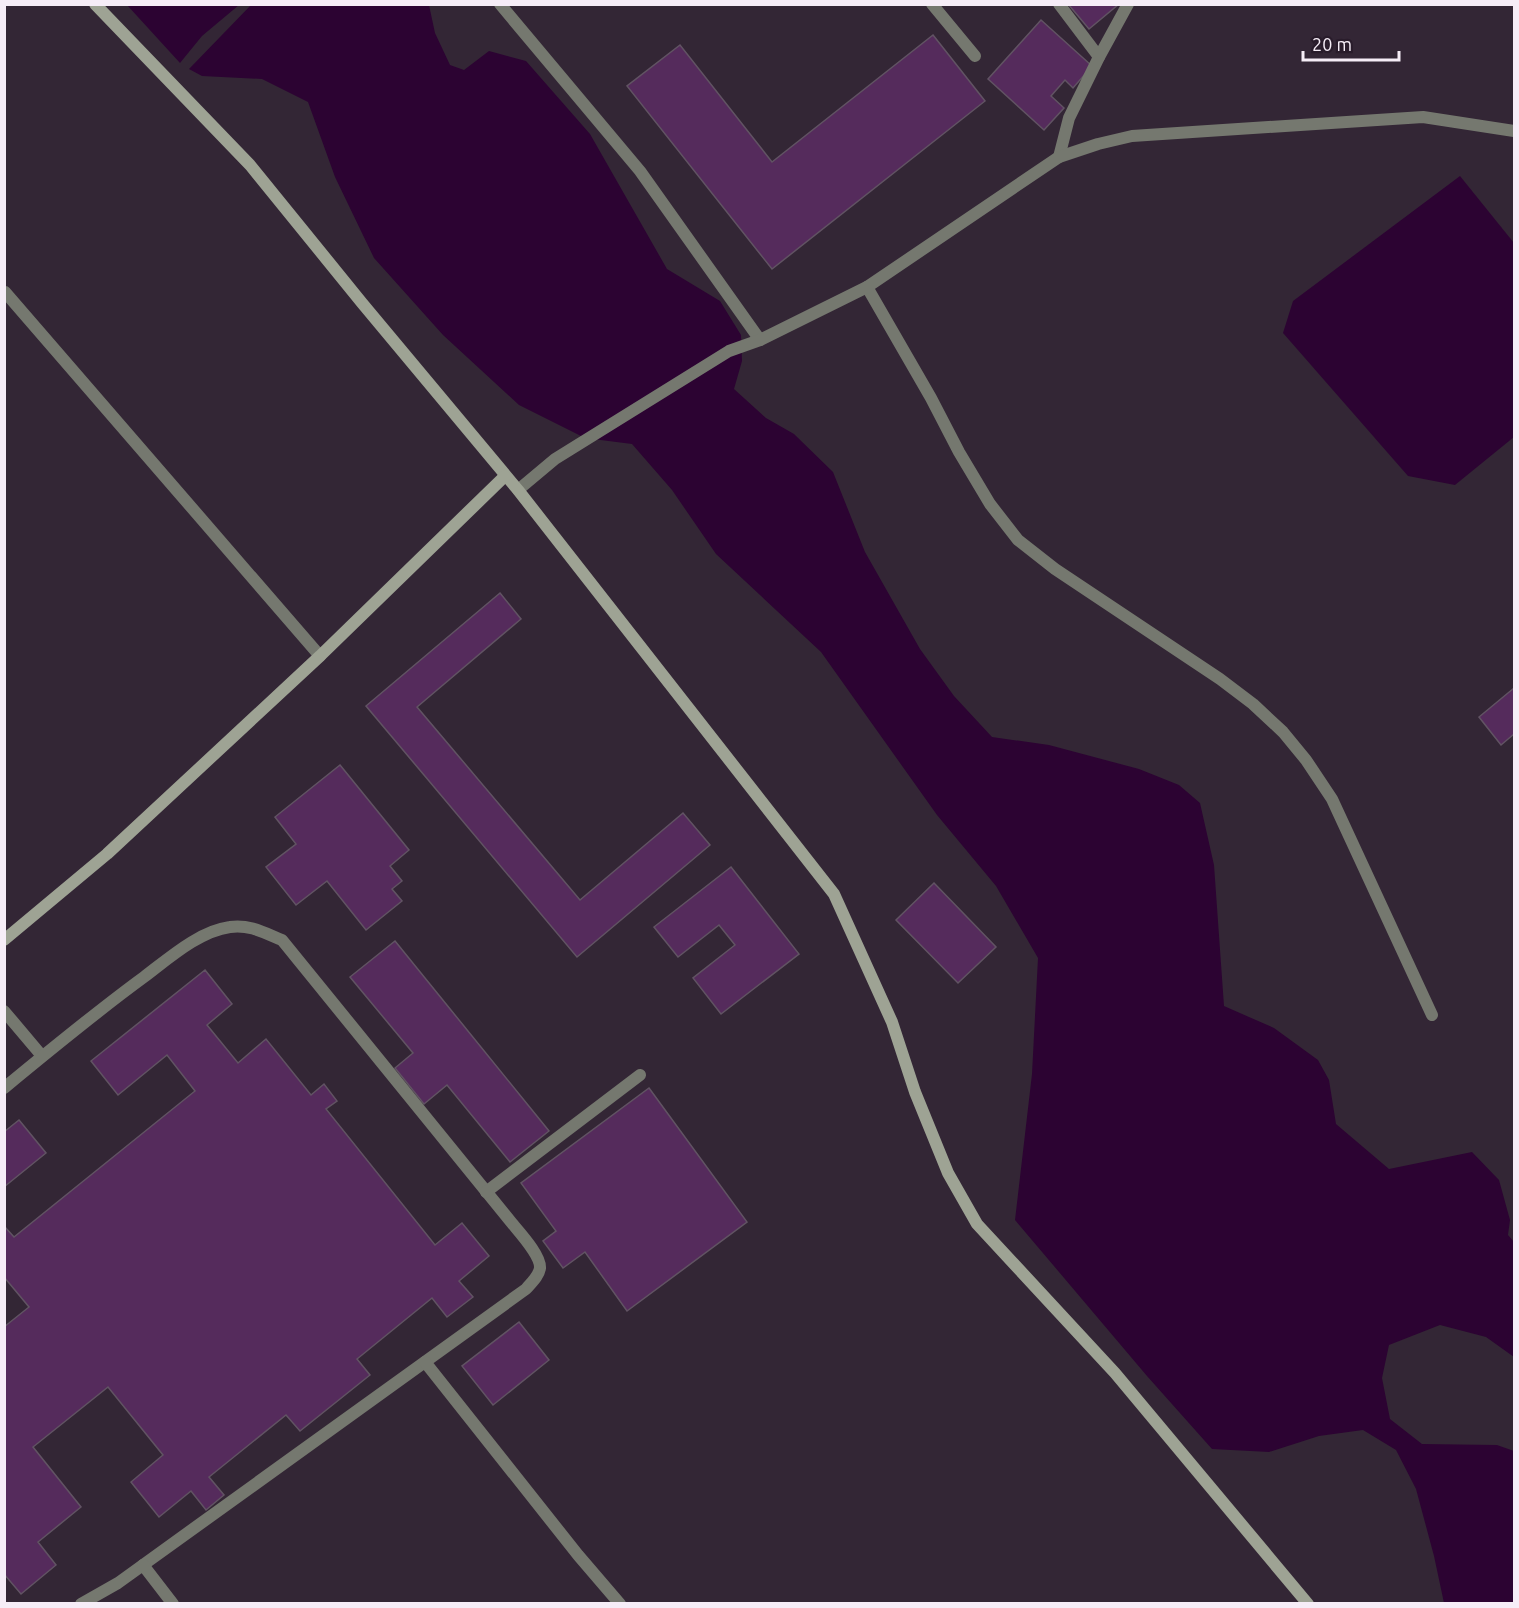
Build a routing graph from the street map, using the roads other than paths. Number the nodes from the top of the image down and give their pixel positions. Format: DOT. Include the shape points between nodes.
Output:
graph roads {
  1 [pos="96,4"];
  2 [pos="932,4"];
  3 [pos="1059,4"];
  4 [pos="1128,4"];
  5 [pos="504,6"];
  6 [pos="975,56"];
  7 [pos="1099,57"];
  8 [pos="1515,131"];
  9 [pos="1059,157"];
  10 [pos="867,287"];
  11 [pos="4,292"];
  12 [pos="760,340"];
  13 [pos="505,476"];
  14 [pos="518,490"];
  15 [pos="320,656"];
  16 [pos="4,939"];
  17 [pos="4,1011"];
  18 [pos="1432,1015"];
  19 [pos="42,1056"];
  20 [pos="640,1075"];
  21 [pos="4,1088"];
  22 [pos="486,1192"];
  23 [pos="425,1362"];
  24 [pos="143,1565"];
  25 [pos="81,1604"];
  26 [pos="173,1604"];
  27 [pos="620,1604"];
  28 [pos="1308,1604"];
  1 -- 13 [label="street" via="250,165"];
  2 -- 6 [label="street"];
  3 -- 7 [label="street"];
  4 -- 7 [label="street"];
  5 -- 12 [label="street" via="640,171"];
  7 -- 9 [label="street" via="1070,118"];
  8 -- 9 [label="street" via="1423,117 1132,136"];
  9 -- 10 [label="street"];
  10 -- 12 [label="street"];
  10 -- 18 [label="street" via="959,453 1018,540 1054,569 1253,704 1306,760 1332,799"];
  11 -- 15 [label="street"];
  12 -- 14 [label="street" via="729,351 555,459"];
  13 -- 14 [label="street"];
  13 -- 15 [label="street"];
  14 -- 28 [label="street" via="834,894 892,1022 948,1173 977,1224 1115,1373"];
  15 -- 16 [label="street" via="107,854"];
  17 -- 19 [label="street"];
  19 -- 21 [label="street"];
  19 -- 22 [label="street" via="181,949 206,934 230,927 254,928 282,940"];
  20 -- 22 [label="street"];
  22 -- 23 [label="street" via="538,1258 540,1269 526,1288"];
  23 -- 24 [label="street"];
  23 -- 27 [label="street"];
  24 -- 25 [label="street"];
  24 -- 26 [label="street"];
}
